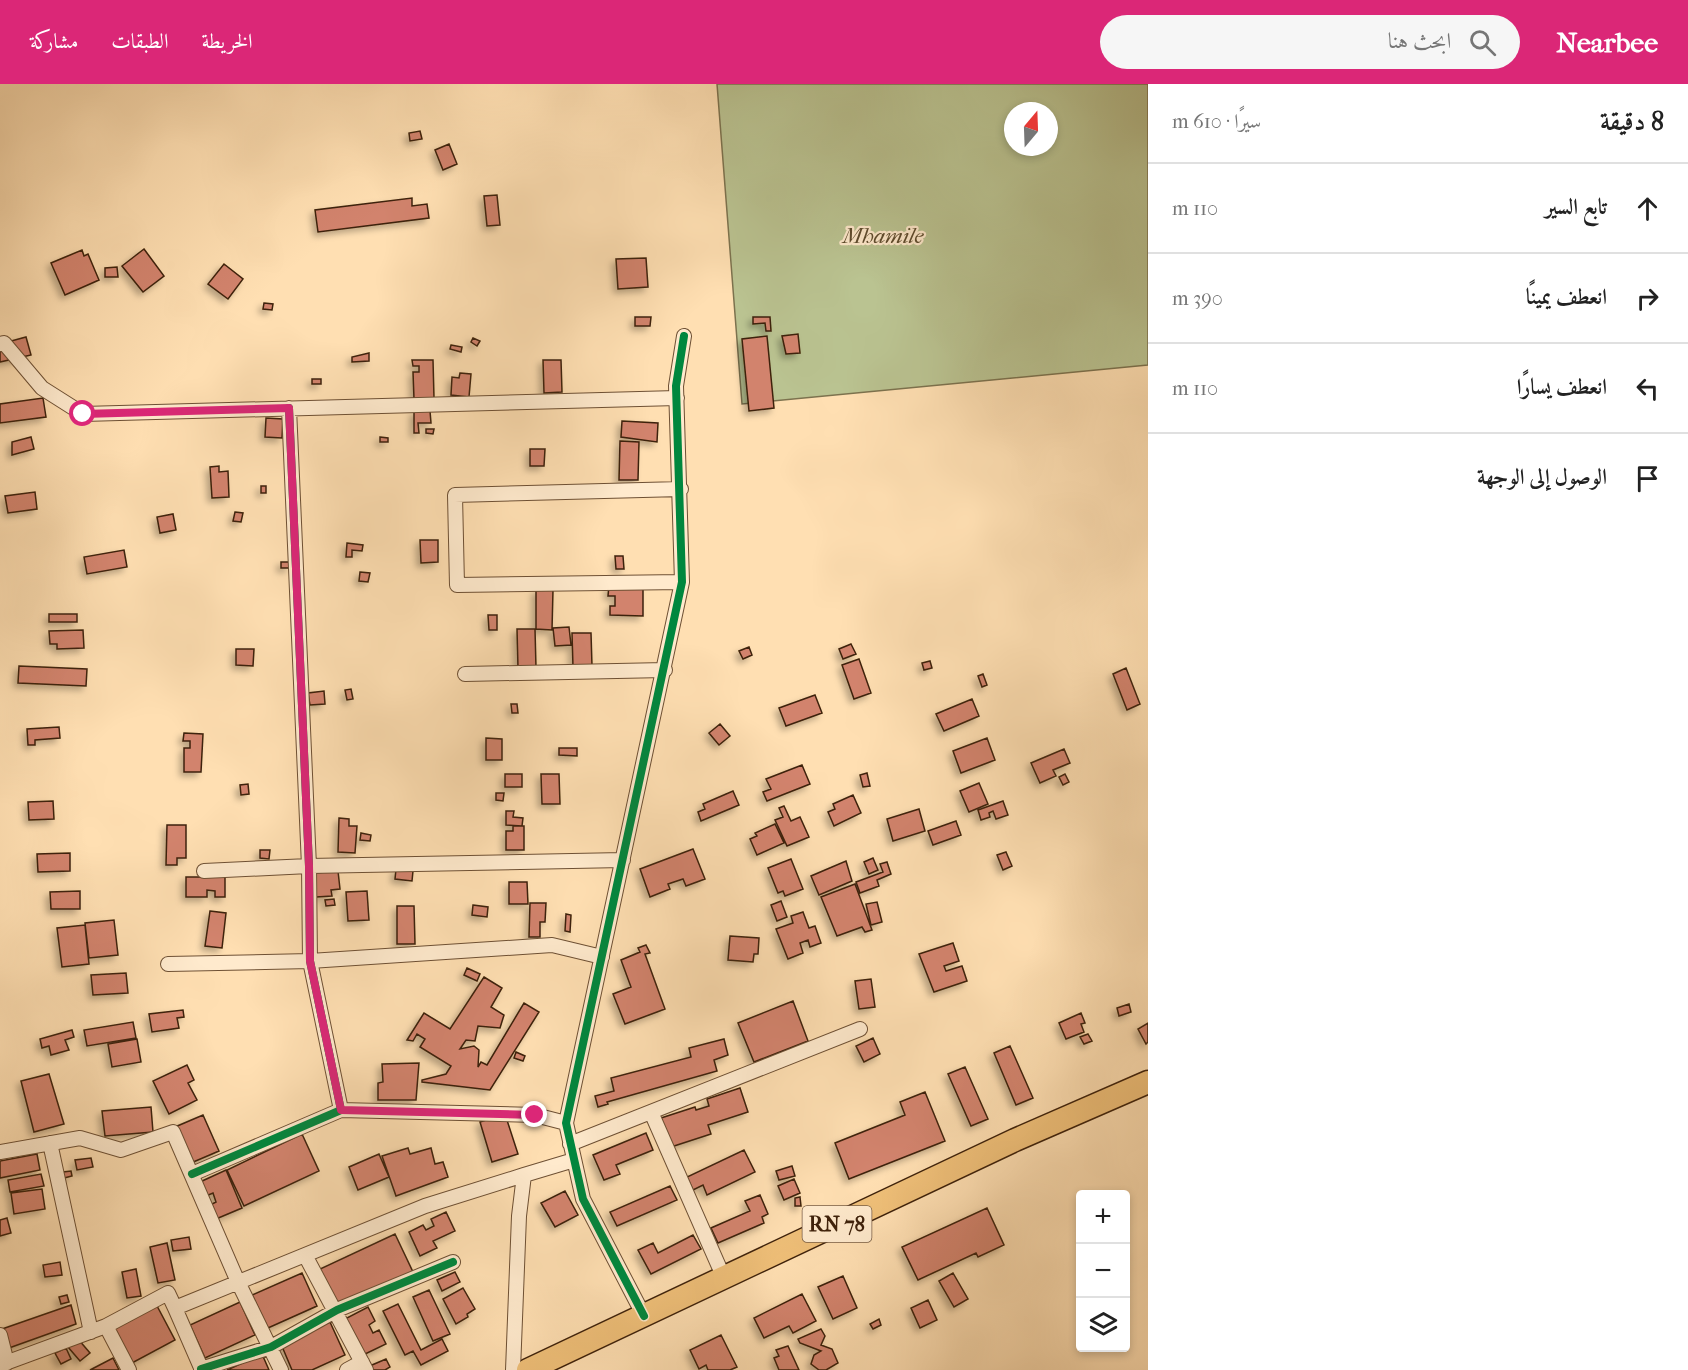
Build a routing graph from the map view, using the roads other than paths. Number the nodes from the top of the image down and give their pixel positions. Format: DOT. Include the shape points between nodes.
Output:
graph roads {
  1 [pos="684,336"];
  2 [pos="0,344"];
  3 [pos="677,398"];
  4 [pos="289,408"];
  5 [pos="681,489"];
  6 [pos="682,582"];
  7 [pos="665,670"];
  8 [pos="465,674"];
  9 [pos="623,860"];
  10 [pos="309,866"];
  11 [pos="204,871"];
  12 [pos="602,957"];
  13 [pos="310,961"];
  14 [pos="168,964"];
  15 [pos="860,1029"];
  16 [pos="1148,1082"];
  17 [pos="1148,1094"];
  18 [pos="341,1110"];
  19 [pos="651,1112"];
  20 [pos="566,1123"];
  21 [pos="50,1143"];
  22 [pos="570,1144"];
  23 [pos="0,1152"];
  24 [pos="574,1160"];
  25 [pos="192,1174"];
  26 [pos="524,1175"];
  27 [pos="305,1255"];
  28 [pos="453,1262"];
  29 [pos="724,1278"];
  30 [pos="238,1282"];
  31 [pos="175,1308"];
  32 [pos="336,1311"];
  33 [pos="644,1316"];
  34 [pos="106,1326"];
  35 [pos="91,1332"];
  36 [pos="0,1335"];
  37 [pos="271,1347"];
  38 [pos="4,1364"];
  39 [pos="364,1366"];
  40 [pos="201,1369"];
  41 [pos="129,1370"];
  42 [pos="281,1370"];
  43 [pos="347,1370"];
  44 [pos="513,1370"];
  45 [pos="528,1370"];
  46 [pos="564,1370"];
  1 -- 3 [label="street"];
  2 -- 4 [label="street" via="4,343 42,388 83,414"];
  3 -- 4 [label="street"];
  3 -- 5 [label="street"];
  4 -- 10 [label="street"];
  5 -- 6 [label="street"];
  5 -- 6 [label="street" via="455,495 455,506 457,585"];
  6 -- 7 [label="street"];
  7 -- 8 [label="street"];
  7 -- 9 [label="street"];
  9 -- 10 [label="street"];
  9 -- 12 [label="street"];
  10 -- 11 [label="street"];
  10 -- 13 [label="street"];
  12 -- 13 [label="street" via="552,945"];
  12 -- 20 [label="street"];
  13 -- 14 [label="street"];
  13 -- 18 [label="street"];
  15 -- 19 [label="street"];
  16 -- 29 [label="main road, RN 78"];
  17 -- 46 [label="main road, RN 78"];
  18 -- 20 [label="street" via="535,1115"];
  18 -- 25 [label="street"];
  19 -- 22 [label="street"];
  19 -- 29 [label="street"];
  20 -- 22 [label="street"];
  21 -- 23 [label="street"];
  21 -- 25 [label="street" via="80,1138 121,1150 173,1132"];
  21 -- 35 [label="street"];
  22 -- 24 [label="street"];
  24 -- 26 [label="street"];
  24 -- 33 [label="street" via="583,1199"];
  25 -- 30 [label="street"];
  26 -- 27 [label="street" via="425,1206"];
  26 -- 44 [label="street"];
  27 -- 30 [label="street"];
  27 -- 32 [label="street"];
  28 -- 32 [label="street"];
  29 -- 33 [label="main road, RN 78"];
  30 -- 31 [label="street"];
  30 -- 37 [label="street"];
  31 -- 34 [label="street" via="168,1293"];
  31 -- 40 [label="street"];
  32 -- 37 [label="street"];
  32 -- 39 [label="street"];
  33 -- 45 [label="main road, RN 78"];
  34 -- 35 [label="street"];
  34 -- 41 [label="street"];
  35 -- 38 [label="street"];
  36 -- 38 [label="street"];
  37 -- 40 [label="street"];
  37 -- 42 [label="street"];
  39 -- 43 [label="street"];
}
